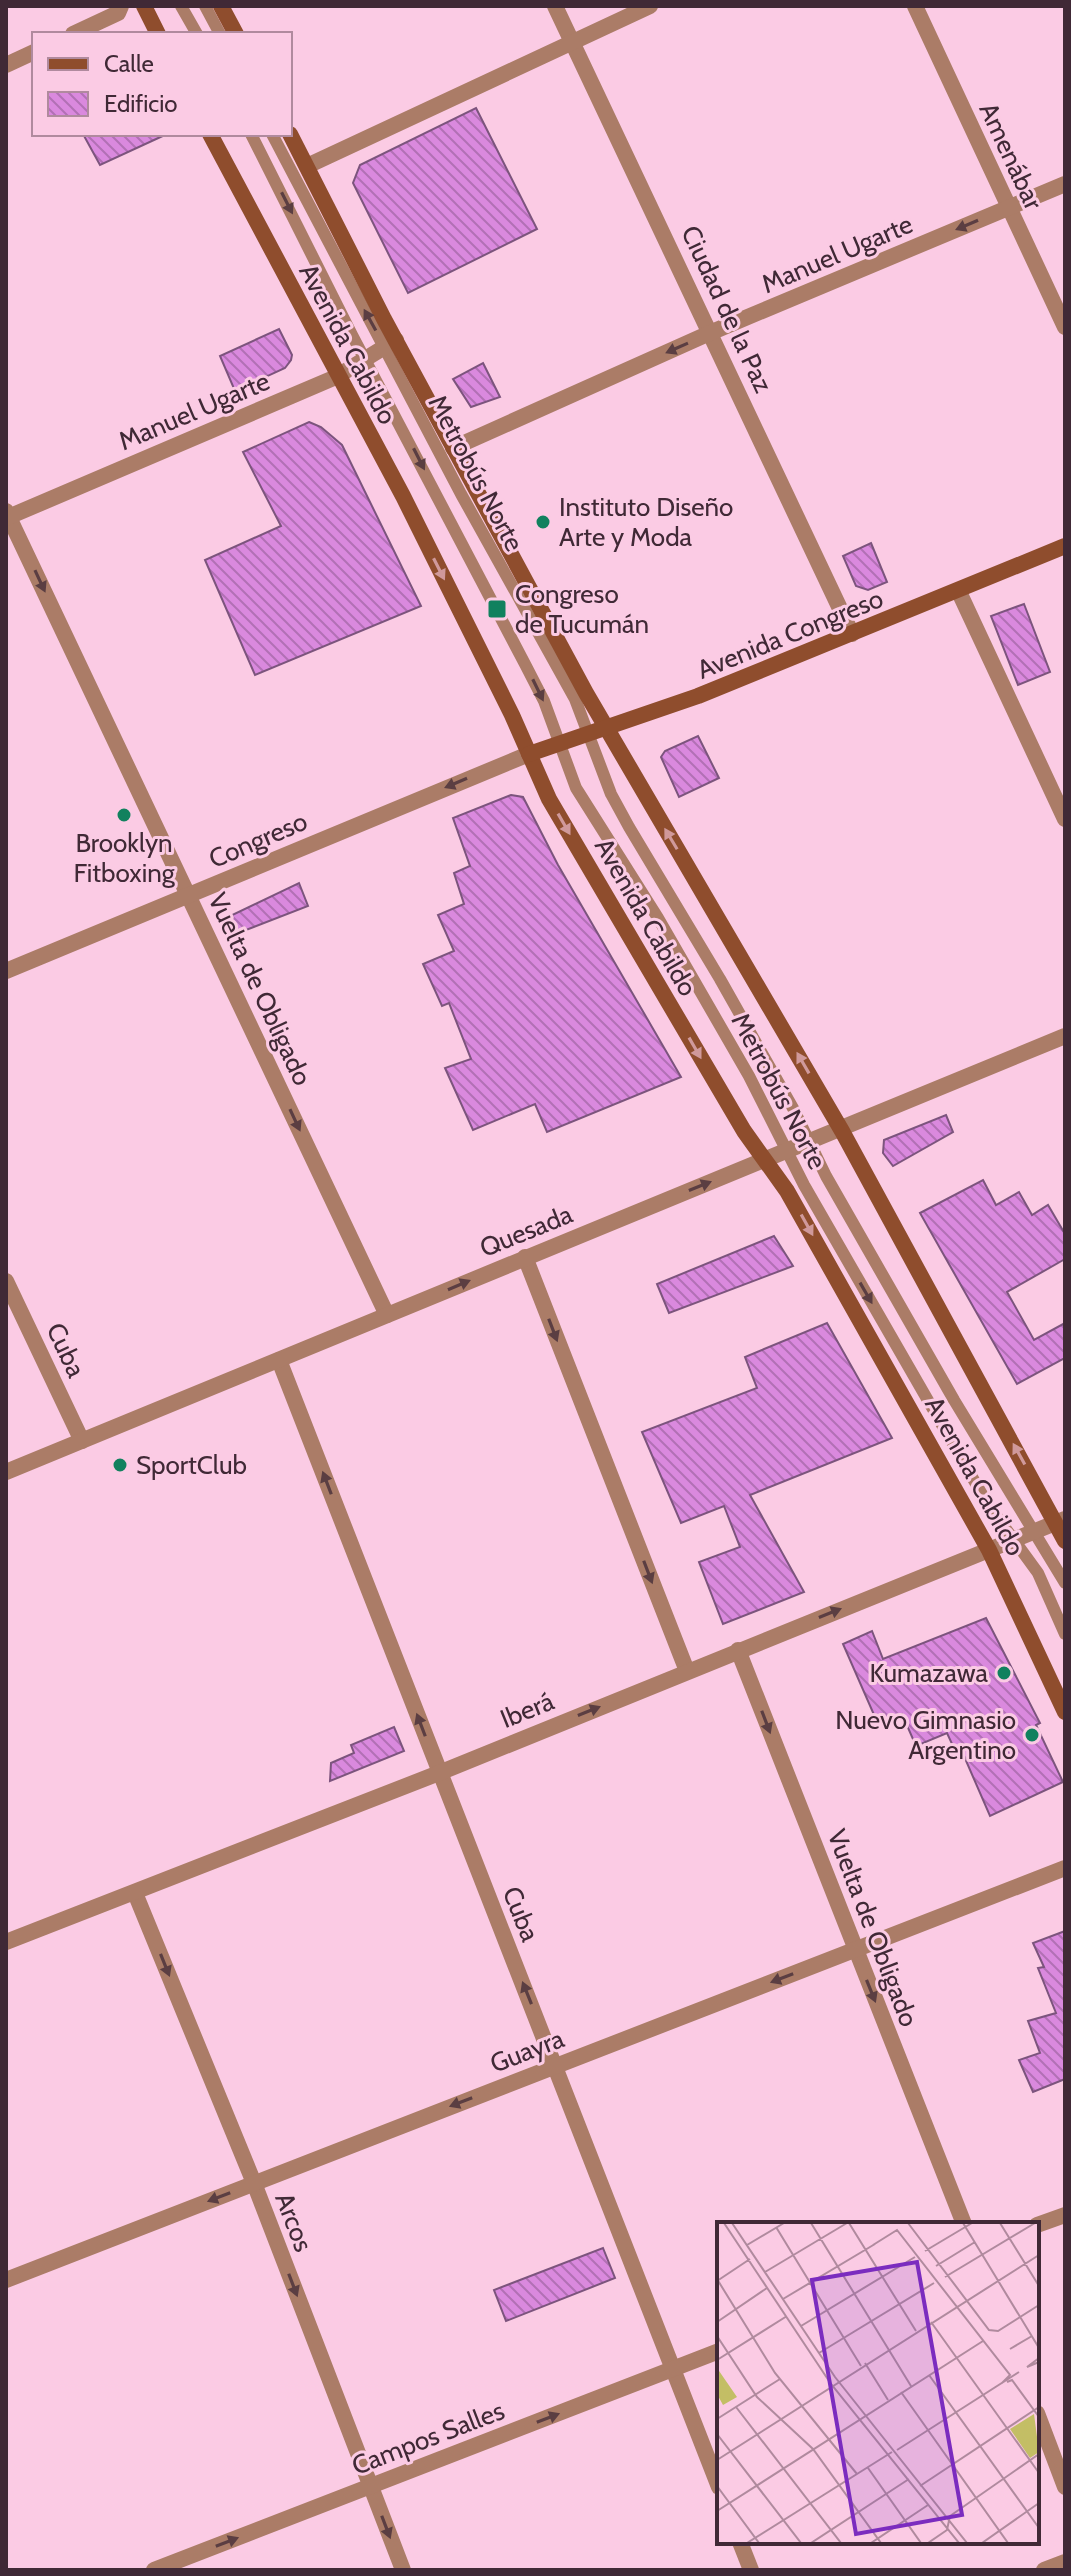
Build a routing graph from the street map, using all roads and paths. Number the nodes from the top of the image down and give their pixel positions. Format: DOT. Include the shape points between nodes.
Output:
graph roads {
  1 [pos="121,6"];
  2 [pos="144,6"];
  3 [pos="181,6"];
  4 [pos="205,6"];
  5 [pos="221,6"];
  6 [pos="555,6"];
  7 [pos="650,6"];
  8 [pos="915,6"];
  9 [pos="77,32"];
  10 [pos="157,32"];
  11 [pos="196,32"];
  12 [pos="219,32"];
  13 [pos="235,32"];
  14 [pos="572,41"];
  15 [pos="32,53"];
  16 [pos="6,65"];
  17 [pos="211,136"];
  18 [pos="252,136"];
  19 [pos="273,136"];
  20 [pos="291,136"];
  21 [pos="307,166"];
  22 [pos="1065,184"];
  23 [pos="1009,207"];
  24 [pos="1065,327"];
  25 [pos="712,332"];
  26 [pos="391,344"];
  27 [pos="366,359"];
  28 [pos="336,377"];
  29 [pos="453,448"];
  30 [pos="7,515"];
  31 [pos="1065,546"];
  32 [pos="959,592"];
  33 [pos="852,634"];
  34 [pos="607,730"];
  35 [pos="589,736"];
  36 [pos="559,745"];
  37 [pos="529,754"];
  38 [pos="1065,819"];
  39 [pos="189,895"];
  40 [pos="6,971"];
  41 [pos="1065,1036"];
  42 [pos="842,1131"];
  43 [pos="809,1143"];
  44 [pos="787,1152"];
  45 [pos="765,1160"];
  46 [pos="525,1257"];
  47 [pos="6,1281"];
  48 [pos="387,1315"];
  49 [pos="279,1360"];
  50 [pos="82,1441"];
  51 [pos="6,1472"];
  52 [pos="1061,1520"];
  53 [pos="1035,1531"];
  54 [pos="1013,1540"];
  55 [pos="1065,1541"];
  56 [pos="989,1550"];
  57 [pos="1065,1583"];
  58 [pos="1065,1634"];
  59 [pos="738,1650"];
  60 [pos="687,1671"];
  61 [pos="1065,1712"];
  62 [pos="439,1773"];
  63 [pos="1065,1868"];
  64 [pos="135,1893"];
  65 [pos="6,1942"];
  66 [pos="855,1950"];
  67 [pos="556,2065"];
  68 [pos="254,2183"];
  69 [pos="1065,2215"];
  70 [pos="963,2222"];
  71 [pos="1039,2224"];
  72 [pos="6,2280"];
  73 [pos="717,2352"];
  74 [pos="673,2369"];
  75 [pos="1039,2418"];
  76 [pos="717,2482"];
  77 [pos="370,2486"];
  78 [pos="1065,2487"];
  79 [pos="741,2544"];
  80 [pos="1065,2562"];
  81 [pos="154,2570"];
  82 [pos="403,2570"];
  83 [pos="751,2570"];
  84 [pos="1044,2570"];
  1 -- 9 [label="street" via="118,13"];
  2 -- 10 [label="main road"];
  3 -- 11 [label="lane"];
  4 -- 12 [label="lane"];
  5 -- 13 [label="main road"];
  6 -- 14 [label="street, Ciudad de la Paz"];
  7 -- 14 [label="street"];
  8 -- 23 [label="street, Amenábar"];
  14 -- 21 [label="street"];
  14 -- 25 [label="street, Ciudad de la Paz"];
  15 -- 16 [label="street"];
  17 -- 28 [label="main road, Avenida Cabildo"];
  18 -- 27 [label="lane, Metrobús Norte, one-way"];
  26 -- 19 [label="lane, Metrobús Norte, one-way"];
  20 -- 21 [label="main road, Avenida Cabildo"];
  21 -- 26 [label="main road, Avenida Cabildo"];
  22 -- 23 [label="street, Manuel Ugarte"];
  23 -- 24 [label="street, Amenábar"];
  23 -- 25 [label="street, Manuel Ugarte, one-way"];
  25 -- 29 [label="street, Manuel Ugarte, one-way"];
  25 -- 33 [label="street, Ciudad de la Paz"];
  26 -- 27 [label="street, Manuel Ugarte"];
  26 -- 29 [label="main road, Avenida Cabildo"];
  26 -- 35 [label="lane, Metrobús Norte" via="461,494 575,699"];
  27 -- 28 [label="street, Manuel Ugarte"];
  27 -- 36 [label="lane, Metrobús Norte, one-way" via="526,666"];
  28 -- 30 [label="street, Manuel Ugarte"];
  28 -- 37 [label="main road, Avenida Cabildo, one-way" via="403,496"];
  29 -- 34 [label="main road, Avenida Cabildo"];
  30 -- 39 [label="street, Vuelta de Obligado, one-way"];
  31 -- 32 [label="main road, Avenida Congreso"];
  32 -- 33 [label="main road, Avenida Congreso"];
  32 -- 38 [label="street"];
  33 -- 34 [label="main road, Avenida Congreso"];
  34 -- 35 [label="main road, Avenida Congreso"];
  42 -- 34 [label="main road, Avenida Cabildo, one-way"];
  35 -- 36 [label="main road, Avenida Congreso"];
  35 -- 43 [label="lane, Metrobús Norte" via="623,816"];
  36 -- 37 [label="main road, Avenida Congreso"];
  36 -- 44 [label="lane, Metrobús Norte" via="576,788 666,931"];
  37 -- 39 [label="street, Congreso, one-way"];
  37 -- 45 [label="main road, Avenida Cabildo, one-way" via="549,799"];
  39 -- 40 [label="street, Congreso"];
  39 -- 48 [label="street, Vuelta de Obligado, one-way"];
  41 -- 42 [label="street, Quesada"];
  42 -- 43 [label="street, Quesada"];
  52 -- 42 [label="main road, Avenida Cabildo, one-way"];
  43 -- 44 [label="street, Quesada"];
  43 -- 53 [label="lane, Metrobús Norte"];
  44 -- 45 [label="street, Quesada"];
  44 -- 54 [label="lane, Metrobús Norte, one-way"];
  46 -- 45 [label="street, Quesada, one-way"];
  45 -- 56 [label="main road, Avenida Cabildo, one-way"];
  48 -- 46 [label="street, Quesada, one-way"];
  46 -- 60 [label="street, one-way"];
  47 -- 50 [label="street, Cuba"];
  48 -- 49 [label="street, Quesada"];
  49 -- 50 [label="street, Quesada"];
  62 -- 49 [label="street, Cuba, one-way"];
  50 -- 51 [label="street, Quesada"];
  52 -- 53 [label="street, Iberá"];
  52 -- 55 [label="main road, Avenida Cabildo"];
  53 -- 54 [label="street, Iberá"];
  53 -- 57 [label="lane, Metrobús Norte"];
  54 -- 56 [label="street, Iberá"];
  54 -- 58 [label="lane, Metrobús Norte" via="1038,1573"];
  59 -- 56 [label="street, Iberá, one-way"];
  56 -- 61 [label="main road, Avenida Cabildo"];
  59 -- 60 [label="street, Iberá"];
  59 -- 66 [label="street, Vuelta de Obligado, one-way"];
  62 -- 60 [label="street, Iberá, one-way"];
  62 -- 64 [label="street, Iberá"];
  67 -- 62 [label="street, Cuba, one-way"];
  63 -- 66 [label="street, Guayra"];
  64 -- 65 [label="street, Iberá"];
  64 -- 68 [label="street, Arcos, one-way"];
  66 -- 67 [label="street, Guayra, one-way"];
  66 -- 70 [label="street, Vuelta de Obligado, one-way"];
  67 -- 68 [label="street, Guayra, one-way"];
  67 -- 74 [label="street, Cuba"];
  68 -- 72 [label="street, Guayra, one-way"];
  68 -- 77 [label="street, Arcos, one-way"];
  69 -- 71 [label="street"];
  73 -- 74 [label="street, Campos Salles"];
  74 -- 76 [label="street, Cuba"];
  77 -- 74 [label="street, Campos Salles, one-way"];
  75 -- 78 [label="street"];
  81 -- 77 [label="street, Campos Salles, one-way"];
  77 -- 82 [label="street, Arcos, one-way"];
  79 -- 83 [label="street"];
  80 -- 84 [label="street"];
}
